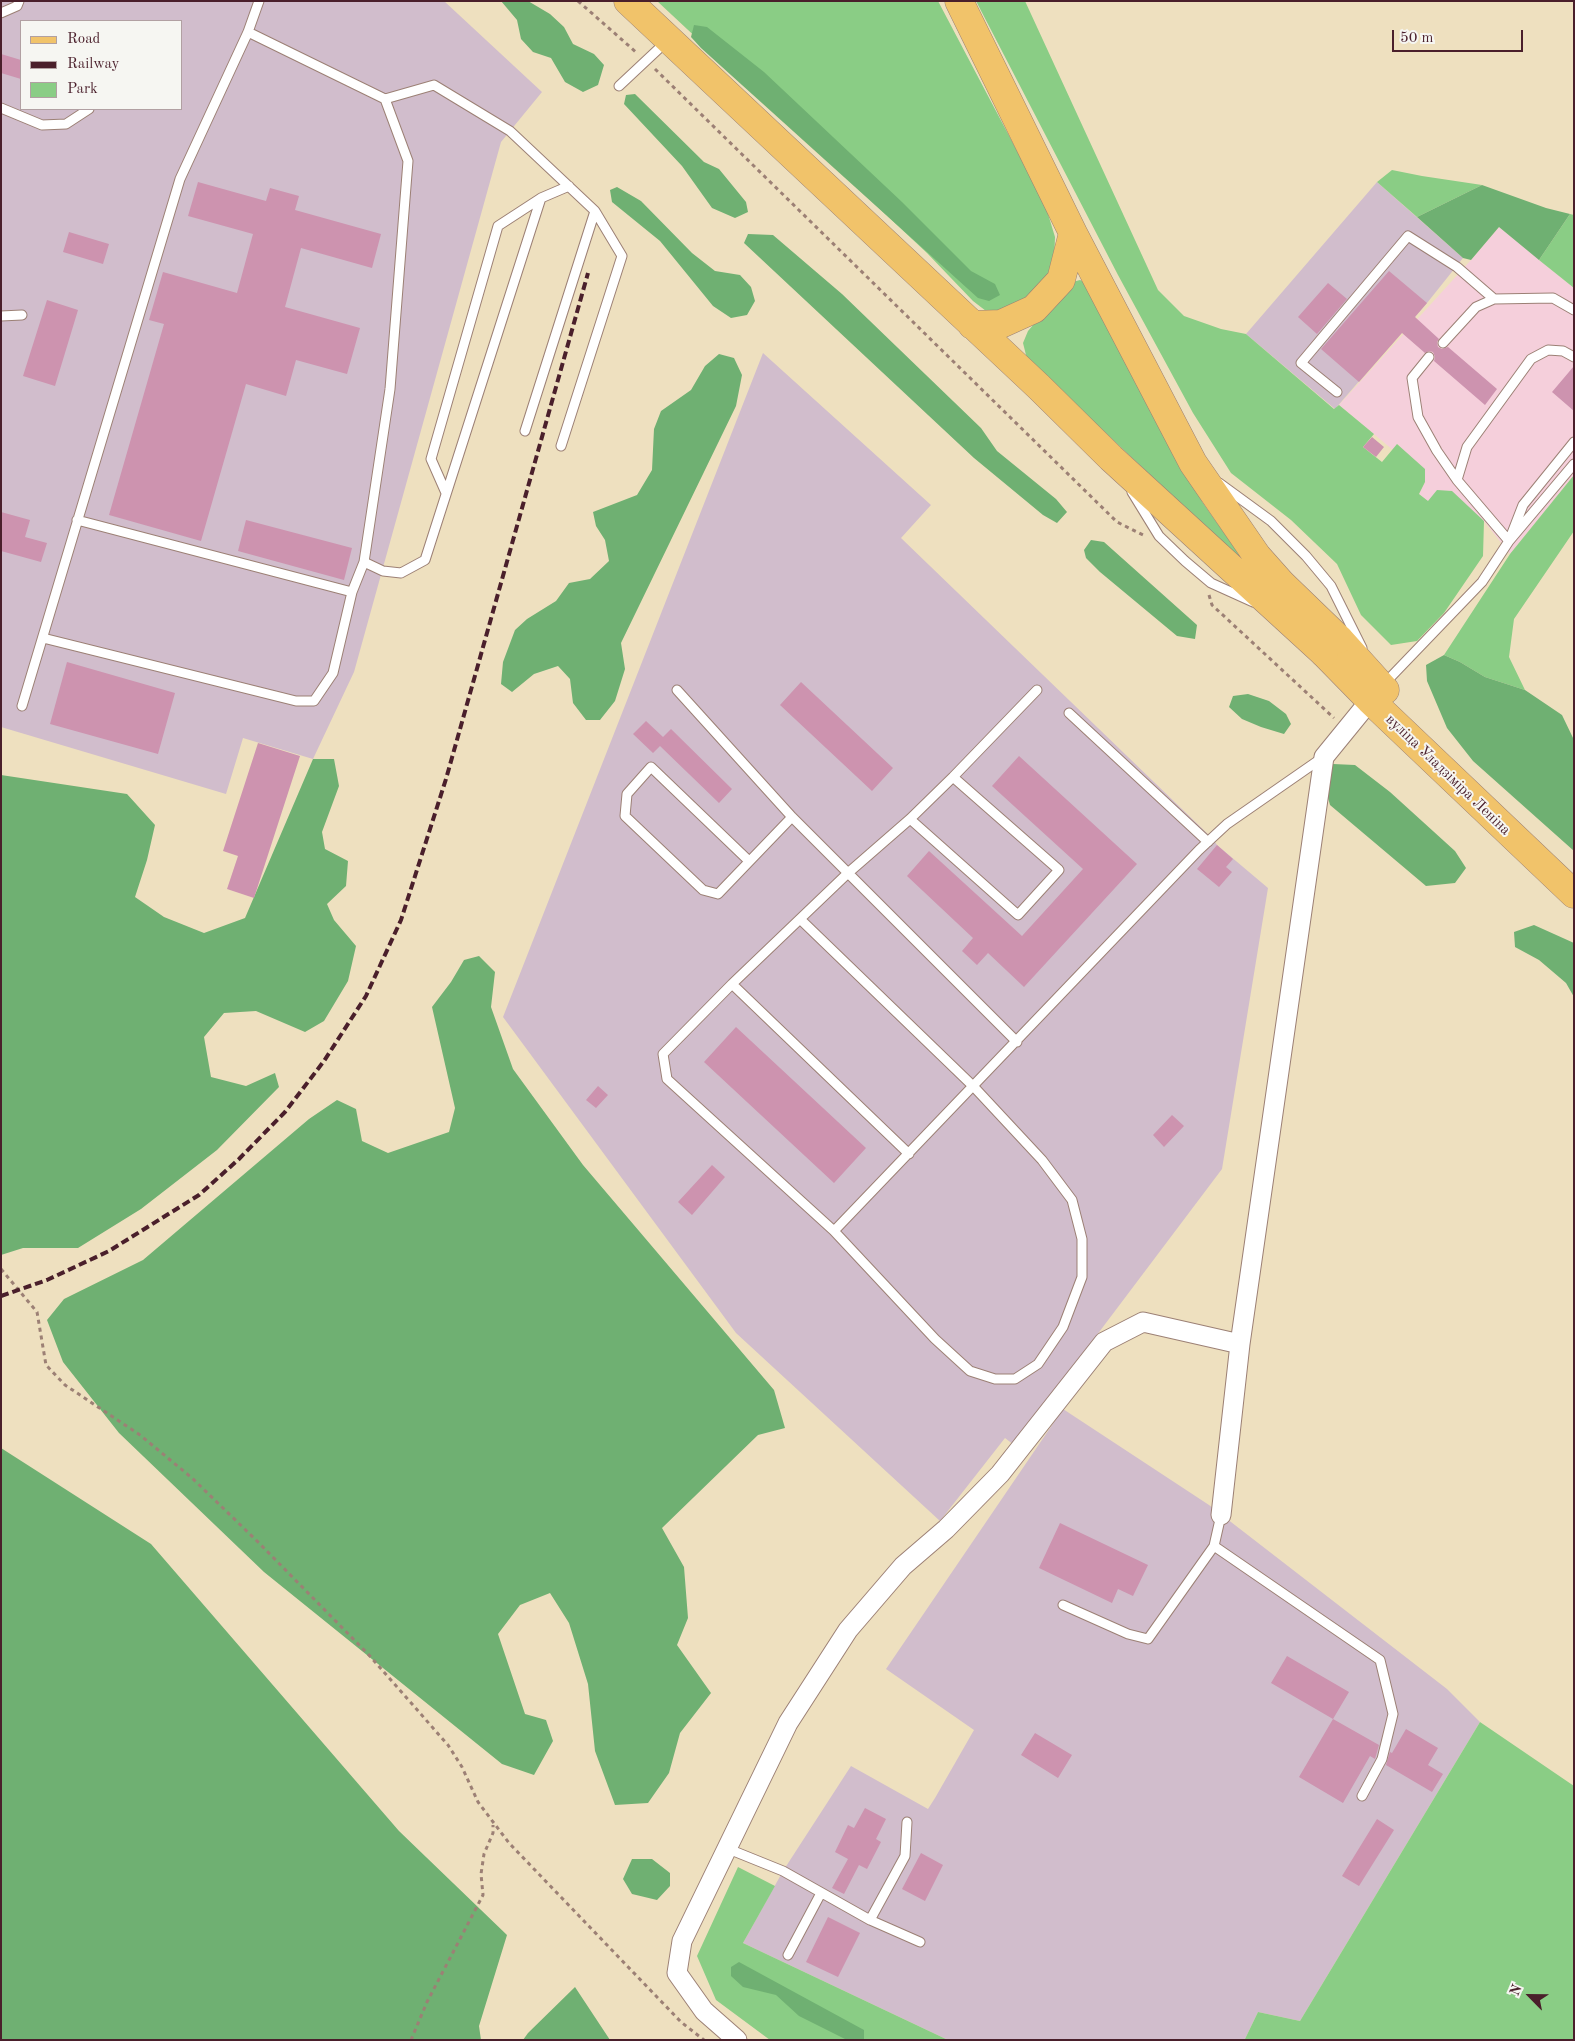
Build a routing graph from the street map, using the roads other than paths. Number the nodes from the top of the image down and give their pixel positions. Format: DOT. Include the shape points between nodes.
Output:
graph roads {
  1 [pos="19,1"];
  2 [pos="259,1"];
  3 [pos="628,1"];
  4 [pos="959,1"];
  5 [pos="1,13"];
  6 [pos="248,32"];
  7 [pos="669,39"];
  8 [pos="619,86"];
  9 [pos="385,99"];
  10 [pos="1,108"];
  11 [pos="87,110"];
  12 [pos="569,186"];
  13 [pos="541,198"];
  14 [pos="595,211"];
  15 [pos="1073,233"];
  16 [pos="1494,299"];
  17 [pos="1574,310"];
  18 [pos="22,315"];
  19 [pos="1,316"];
  20 [pos="972,325"];
  21 [pos="1443,343"];
  22 [pos="1429,357"];
  23 [pos="1574,357"];
  24 [pos="1337,392"];
  25 [pos="524,431"];
  26 [pos="1574,442"];
  27 [pos="561,446"];
  28 [pos="1193,463"];
  29 [pos="1574,464"];
  30 [pos="1458,480"];
  31 [pos="446,493"];
  32 [pos="77,520"];
  33 [pos="1509,541"];
  34 [pos="364,562"];
  35 [pos="352,592"];
  36 [pos="43,638"];
  37 [pos="1332,646"];
  38 [pos="677,690"];
  39 [pos="1037,690"];
  40 [pos="1376,694"];
  41 [pos="22,706"];
  42 [pos="1070,713"];
  43 [pos="1324,757"];
  44 [pos="954,777"];
  45 [pos="792,817"];
  46 [pos="910,819"];
  47 [pos="1208,842"];
  48 [pos="749,861"];
  49 [pos="848,873"];
  50 [pos="1574,875"];
  51 [pos="1574,894"];
  52 [pos="800,919"];
  53 [pos="732,984"];
  54 [pos="1017,1042"];
  55 [pos="974,1087"];
  56 [pos="909,1154"];
  57 [pos="834,1231"];
  58 [pos="1240,1344"];
  59 [pos="1221,1514"];
  60 [pos="1214,1546"];
  61 [pos="1063,1605"];
  62 [pos="1362,1796"];
  63 [pos="907,1822"];
  64 [pos="726,1848"];
  65 [pos="821,1892"];
  66 [pos="870,1920"];
  67 [pos="920,1942"];
  68 [pos="788,1955"];
  69 [pos="737,2040"];
  1 -- 5 [label="lane" via="17,6"];
  2 -- 6 [label="lane"];
  3 -- 7 [label="main road"];
  4 -- 15 [label="main road"];
  6 -- 9 [label="lane"];
  6 -- 32 [label="lane" via="180,180"];
  7 -- 8 [label="lane"];
  7 -- 20 [label="main road"];
  9 -- 12 [label="lane" via="434,85 510,131"];
  9 -- 34 [label="lane" via="408,160 390,389"];
  10 -- 11 [label="lane" via="42,126 66,124"];
  12 -- 13 [label="lane"];
  12 -- 14 [label="lane"];
  13 -- 31 [label="lane"];
  13 -- 31 [label="lane" via="498,226 431,459"];
  14 -- 25 [label="lane"];
  14 -- 27 [label="lane" via="622,256"];
  15 -- 20 [label="main road" via="1061,280 1034,308 1001,324"];
  15 -- 28 [label="main road"];
  16 -- 17 [label="lane" via="1553,298"];
  16 -- 21 [label="lane" via="1476,307"];
  16 -- 24 [label="lane" via="1456,266 1408,236 1301,363"];
  18 -- 19 [label="lane"];
  20 -- 37 [label="main road" via="1284,617"];
  22 -- 30 [label="lane" via="1412,378 1418,417 1437,452"];
  23 -- 30 [label="lane" via="1563,351 1548,350 1531,359 1467,447"];
  26 -- 33 [label="lane" via="1523,505"];
  28 -- 37 [label="main road" via="1258,556"];
  28 -- 40 [label="lane" via="1271,521 1330,586"];
  29 -- 33 [label="lane"];
  30 -- 33 [label="lane"];
  31 -- 34 [label="lane" via="425,560 401,573 383,571"];
  32 -- 35 [label="lane"];
  32 -- 36 [label="lane"];
  33 -- 40 [label="lane" via="1482,582"];
  34 -- 35 [label="lane"];
  35 -- 36 [label="lane" via="333,673 314,701 296,701"];
  36 -- 41 [label="lane"];
  37 -- 40 [label="main road, вуліца Уладзіміра Леніна"];
  38 -- 45 [label="lane"];
  39 -- 44 [label="lane"];
  40 -- 43 [label="street"];
  40 -- 50 [label="main road, вуліца Уладзіміра Леніна"];
  40 -- 51 [label="main road, вуліца Уладзіміра Леніна"];
  42 -- 47 [label="lane"];
  43 -- 47 [label="lane" via="1227,824"];
  43 -- 58 [label="street"];
  44 -- 46 [label="lane"];
  44 -- 46 [label="lane" via="1059,870 1018,915"];
  45 -- 48 [label="lane"];
  45 -- 49 [label="lane"];
  46 -- 49 [label="lane"];
  47 -- 54 [label="lane"];
  48 -- 48 [label="lane" via="718,894 703,890 625,816 626,794 651,767"];
  49 -- 52 [label="lane"];
  49 -- 54 [label="lane"];
  52 -- 53 [label="lane"];
  52 -- 55 [label="lane"];
  53 -- 56 [label="lane"];
  53 -- 57 [label="lane" via="663,1054 667,1079"];
  54 -- 55 [label="lane"];
  55 -- 56 [label="lane"];
  55 -- 57 [label="lane" via="1042,1160 1072,1200 1082,1239 1082,1277 1062,1327 1038,1364 1015,1379 994,1379 970,1371 935,1339"];
  56 -- 57 [label="lane"];
  58 -- 59 [label="street"];
  58 -- 64 [label="street" via="1142,1322 1104,1342 1000,1474 903,1566 848,1630 788,1722"];
  59 -- 60 [label="lane"];
  60 -- 61 [label="lane" via="1148,1639 1128,1634"];
  60 -- 62 [label="lane" via="1380,1660 1393,1714 1382,1758"];
  63 -- 66 [label="lane" via="905,1856"];
  64 -- 65 [label="lane" via="783,1871"];
  64 -- 69 [label="street" via="682,1941 677,1973 704,2011"];
  65 -- 66 [label="lane"];
  65 -- 68 [label="lane"];
  66 -- 67 [label="lane"];
}
